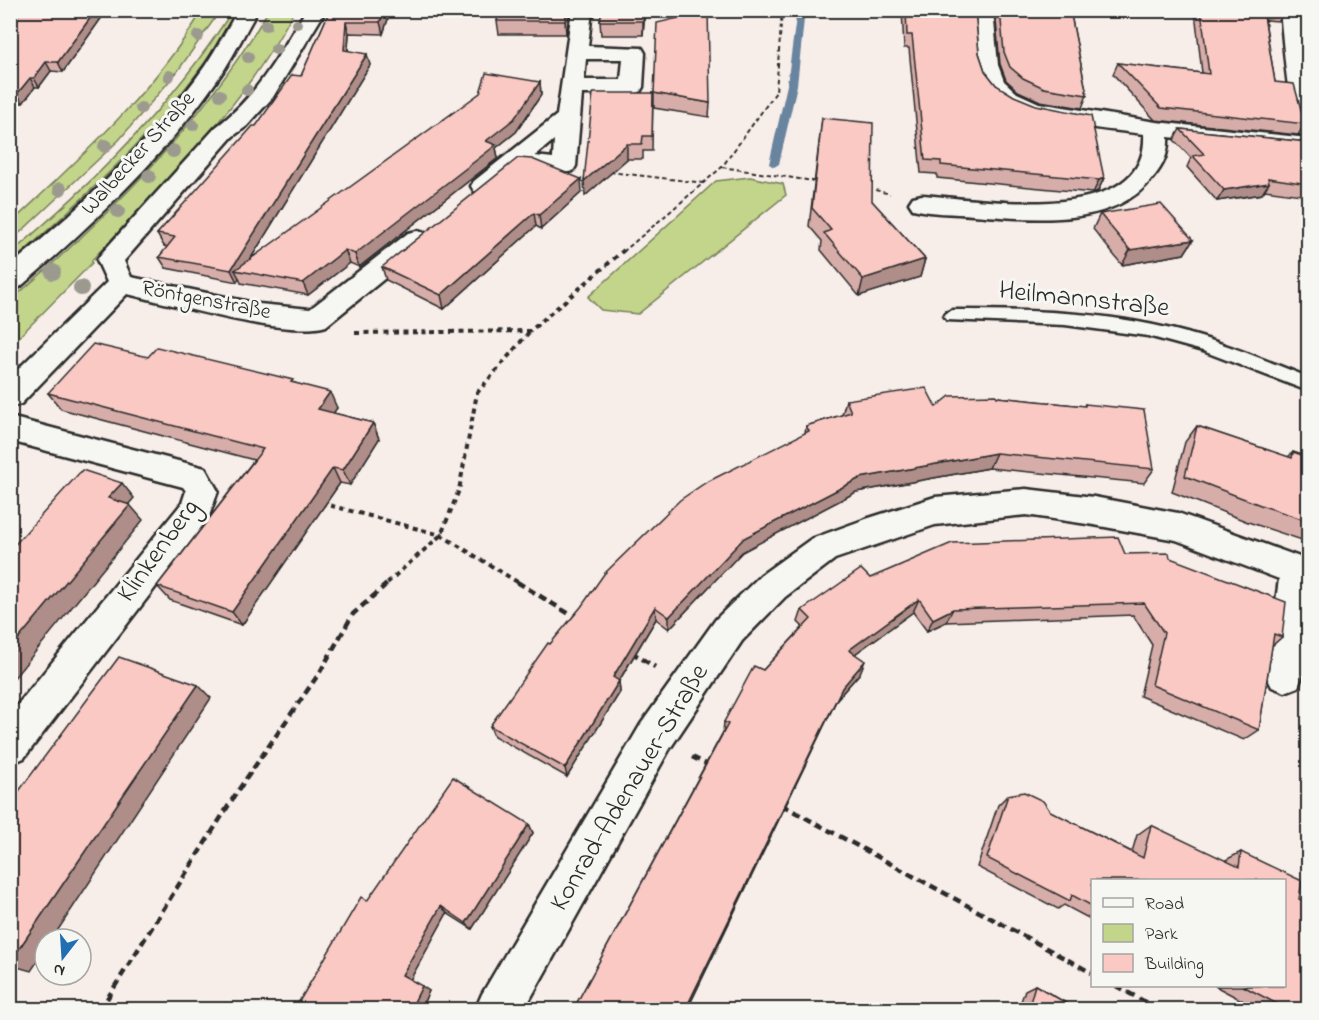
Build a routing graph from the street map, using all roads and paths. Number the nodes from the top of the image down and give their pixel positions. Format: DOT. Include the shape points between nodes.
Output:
graph roads {
  1 [pos="248,10"];
  2 [pos="316,10"];
  3 [pos="582,10"];
  4 [pos="782,10"];
  5 [pos="983,10"];
  6 [pos="1290,10"];
  7 [pos="577,52"];
  8 [pos="572,87"];
  9 [pos="568,117"];
  10 [pos="1156,129"];
  11 [pos="1308,129"];
  12 [pos="1308,145"];
  13 [pos="515,160"];
  14 [pos="564,166"];
  15 [pos="722,167"];
  16 [pos="823,182"];
  17 [pos="705,183"];
  18 [pos="865,187"];
  19 [pos="922,203"];
  20 [pos="460,204"];
  21 [pos="434,225"];
  22 [pos="10,281"];
  23 [pos="121,284"];
  24 [pos="953,316"];
  25 [pos="316,319"];
  26 [pos="530,331"];
  27 [pos="1308,384"];
  28 [pos="10,396"];
  29 [pos="10,429"];
  30 [pos="320,502"];
  31 [pos="441,535"];
  32 [pos="580,621"];
  33 [pos="630,652"];
  34 [pos="1286,675"];
  35 [pos="689,688"];
  36 [pos="655,737"];
  37 [pos="10,745"];
  38 [pos="717,770"];
  39 [pos="780,804"];
  40 [pos="1091,972"];
  41 [pos="1118,987"];
  42 [pos="100,1010"];
  43 [pos="498,1010"];
  44 [pos="1160,1010"];
  1 -- 22 [label="street, Walbecker Straße" via="213,69 135,164 56,243"];
  2 -- 23 [label="street, Röntgenstraße" via="281,69 242,121 224,132 110,260"];
  3 -- 7 [label="street"];
  4 -- 15 [label="path" via="776,92"];
  5 -- 10 [label="street" via="987,65 994,84 1009,98 1056,114"];
  6 -- 11 [label="street"];
  7 -- 8 [label="street"];
  7 -- 8 [label="street" via="634,52 632,87"];
  8 -- 9 [label="street"];
  9 -- 13 [label="street"];
  9 -- 14 [label="street"];
  10 -- 12 [label="street"];
  10 -- 19 [label="street" via="1155,155 1142,176 1101,203 1037,210"];
  13 -- 14 [label="street"];
  13 -- 20 [label="street"];
  14 -- 17 [label="path"];
  15 -- 16 [label="path"];
  15 -- 17 [label="path"];
  17 -- 26 [label="path"];
  18 -- 19 [label="path"];
  21 -- 25 [label="street"];
  23 -- 25 [label="street, Röntgenstraße" via="259,314"];
  23 -- 28 [label="street"];
  24 -- 27 [label="lane, Heilmannstraße" via="1049,318 1175,336"];
  25 -- 26 [label="path" via="350,333"];
  26 -- 31 [label="path" via="477,393 459,490"];
  29 -- 37 [label="street, Klinkenberg" via="194,477 202,491 196,509"];
  30 -- 31 [label="path"];
  31 -- 32 [label="path"];
  31 -- 42 [label="path" via="353,614 320,672 237,792"];
  33 -- 35 [label="path"];
  34 -- 35 [label="street, Konrad-Adenauer-Straße" via="1297,571 1178,527 1026,502 935,512 823,549 773,586 729,630"];
  35 -- 36 [label="street, Konrad-Adenauer-Straße"];
  36 -- 38 [label="path"];
  36 -- 43 [label="street, Konrad-Adenauer-Straße"];
  39 -- 40 [label="path"];
  41 -- 44 [label="path"];
}
